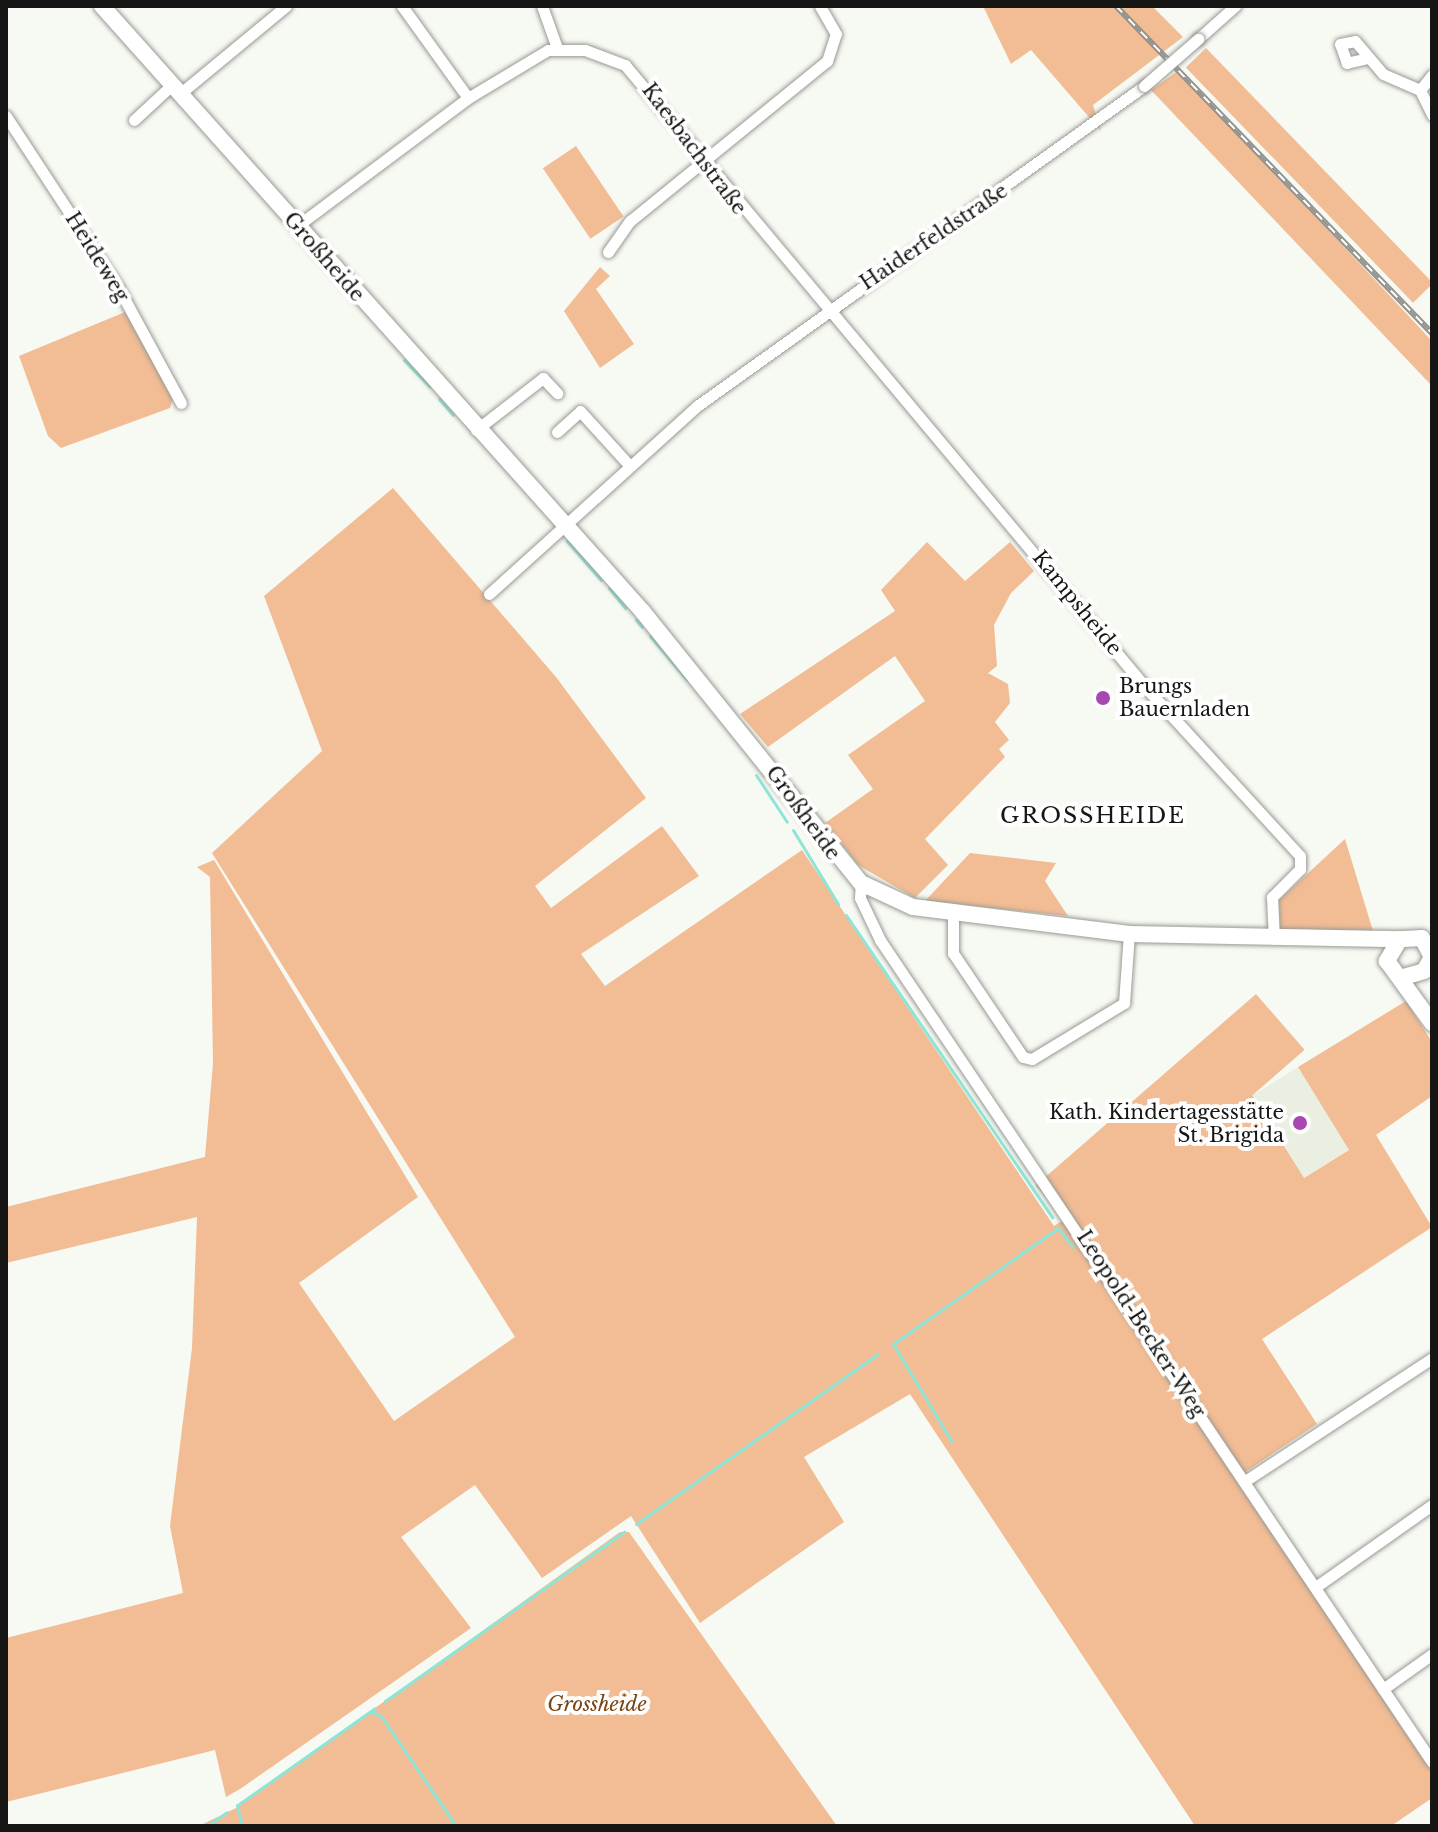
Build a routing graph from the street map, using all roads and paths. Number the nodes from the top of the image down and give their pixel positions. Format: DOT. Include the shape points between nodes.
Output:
graph roads {
  1 [pos="102,6"];
  2 [pos="286,6"];
  3 [pos="402,6"];
  4 [pos="542,6"];
  5 [pos="820,6"];
  6 [pos="1235,6"];
  7 [pos="557,48"];
  8 [pos="1368,58"];
  9 [pos="1432,75"];
  10 [pos="178,88"];
  11 [pos="1420,90"];
  12 [pos="468,98"];
  13 [pos="1432,115"];
  14 [pos="6,116"];
  15 [pos="134,120"];
  16 [pos="704,162"];
  17 [pos="297,226"];
  18 [pos="608,252"];
  19 [pos="828,309"];
  20 [pos="557,393"];
  21 [pos="181,403"];
  22 [pos="476,430"];
  23 [pos="557,432"];
  24 [pos="629,465"];
  25 [pos="562,524"];
  26 [pos="489,594"];
  27 [pos="861,883"];
  28 [pos="953,912"];
  29 [pos="1432,932"];
  30 [pos="1129,934"];
  31 [pos="1407,938"];
  32 [pos="1274,939"];
  33 [pos="1362,940"];
  34 [pos="1387,953"];
  35 [pos="1429,962"];
  36 [pos="1400,978"];
  37 [pos="1423,1007"];
  38 [pos="1432,1023"];
  39 [pos="1432,1358"];
  40 [pos="1245,1481"];
  41 [pos="1432,1505"];
  42 [pos="1317,1586"];
  43 [pos="1432,1654"];
  44 [pos="1383,1689"];
  45 [pos="1432,1762"];
  1 -- 10 [label="street, Großheide"];
  2 -- 10 [label="street"];
  3 -- 12 [label="street"];
  4 -- 7 [label="street"];
  5 -- 16 [label="street" via="836,34 827,61"];
  6 -- 19 [label="street, Haiderfeldstraße, bridge" via="1144,86"];
  7 -- 12 [label="street"];
  7 -- 16 [label="street, Kaesbachstraße" via="625,65"];
  8 -- 11 [label="street" via="1399,86"];
  9 -- 11 [label="street"];
  10 -- 15 [label="street"];
  10 -- 17 [label="street, Großheide"];
  11 -- 13 [label="street"];
  12 -- 17 [label="street"];
  14 -- 21 [label="street, Heideweg" via="118,287"];
  16 -- 18 [label="street" via="630,221"];
  16 -- 19 [label="street, Kaesbachstraße"];
  17 -- 22 [label="street, Großheide"];
  19 -- 24 [label="street, Haiderfeldstraße"];
  19 -- 32 [label="street, Kampsheide" via="1147,689 1300,856 1300,869 1272,897"];
  20 -- 22 [label="street" via="543,378"];
  22 -- 25 [label="street, Großheide"];
  23 -- 24 [label="street" via="580,411"];
  24 -- 25 [label="street, Haiderfeldstraße"];
  25 -- 26 [label="street, Haiderfeldstraße"];
  25 -- 27 [label="street, Großheide" via="719,702"];
  27 -- 28 [label="street, Großheide" via="913,907"];
  27 -- 40 [label="street, Leopold-Becker-Weg" via="860,898 880,940"];
  28 -- 30 [label="street, Großheide"];
  28 -- 30 [label="street" via="953,953 1023,1057 1032,1059 1124,1003"];
  29 -- 31 [label="street"];
  30 -- 32 [label="street, Großheide"];
  31 -- 33 [label="street, Großheide"];
  31 -- 34 [label="street"];
  31 -- 35 [label="street" via="1428,942"];
  32 -- 33 [label="street, Großheide"];
  33 -- 34 [label="street, Großheide"];
  34 -- 36 [label="street"];
  35 -- 36 [label="street"];
  35 -- 37 [label="street"];
  36 -- 37 [label="street"];
  37 -- 38 [label="street"];
  39 -- 40 [label="street"];
  40 -- 42 [label="street, Leopold-Becker-Weg"];
  41 -- 42 [label="street"];
  42 -- 44 [label="street, Leopold-Becker-Weg"];
  43 -- 44 [label="street"];
  44 -- 45 [label="street, Leopold-Becker-Weg"];
}
